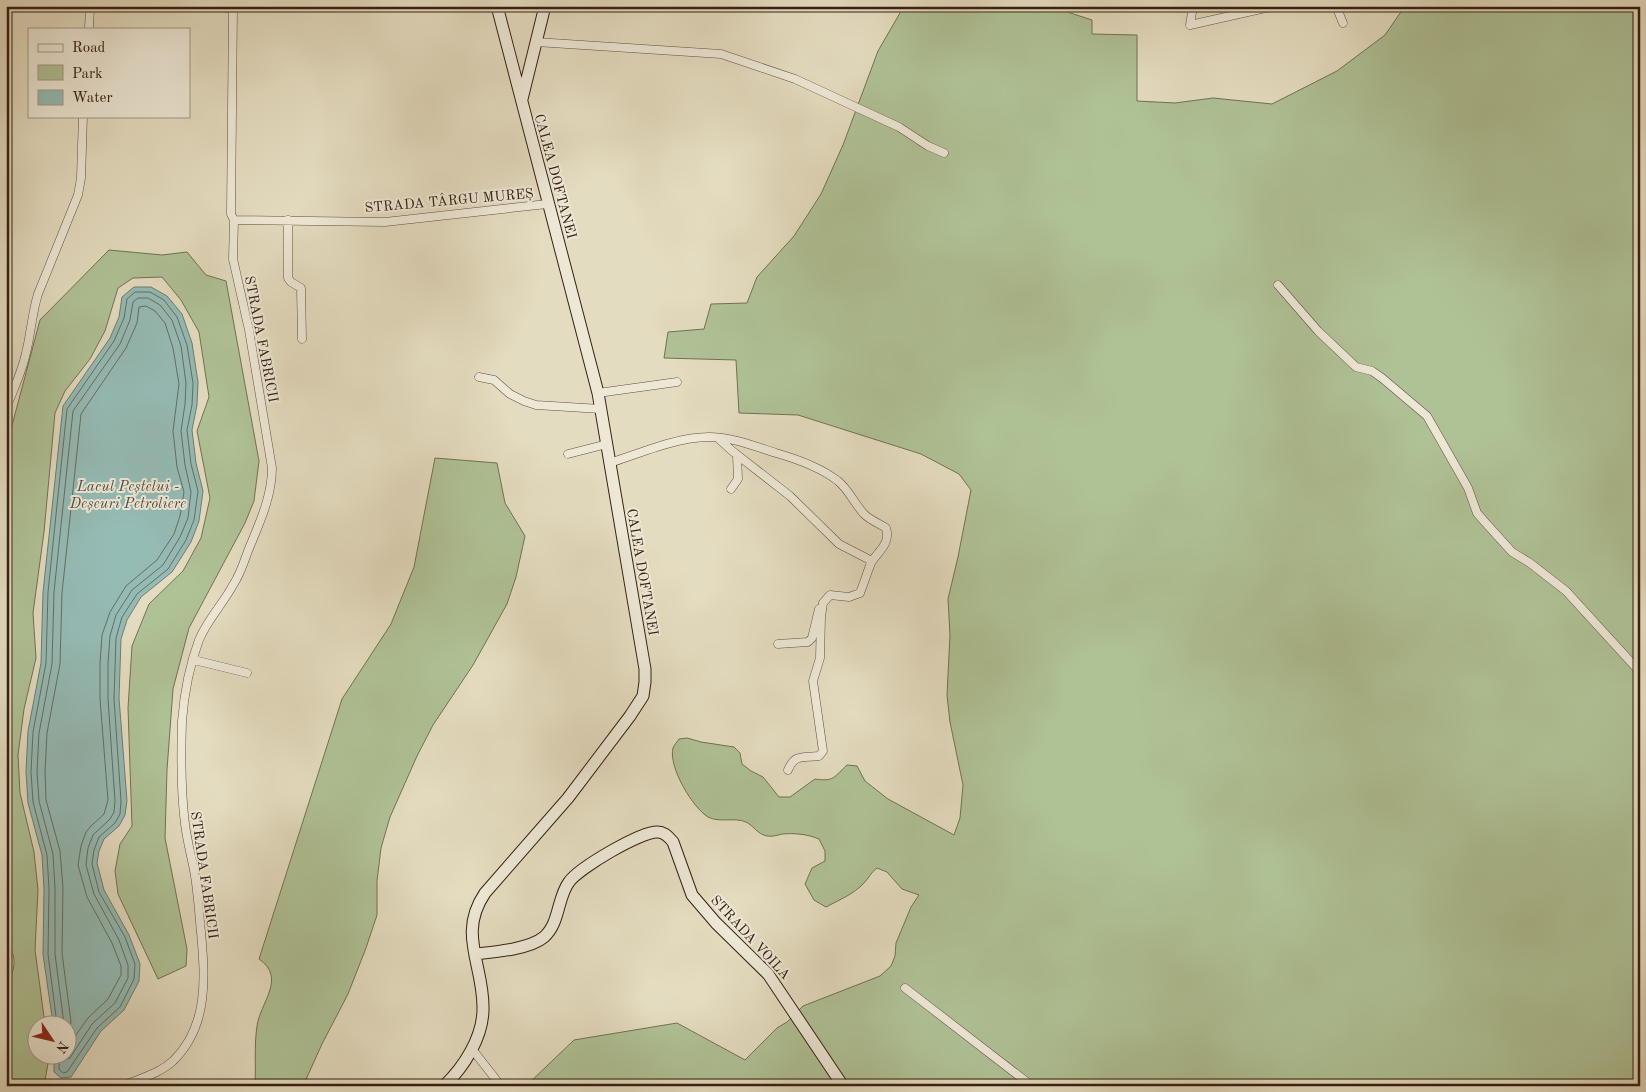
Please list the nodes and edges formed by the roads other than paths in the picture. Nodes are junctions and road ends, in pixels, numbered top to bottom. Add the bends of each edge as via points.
1 (90, 6) edge
2 (216, 6) edge
3 (497, 6) edge
4 (545, 6) edge
5 (1193, 6) edge
6 (1275, 6) edge
7 (1336, 6) edge
8 (233, 7) edge
9 (1343, 23) dead end
10 (89, 28) edge
11 (536, 42) junction
12 (521, 100) junction
13 (83, 118) edge
14 (944, 153) dead end
15 (548, 204) junction
16 (234, 220) junction
17 (288, 220) junction
18 (1278, 285) dead end
19 (302, 339) dead end
20 (479, 377) dead end
21 (677, 382) dead end
22 (598, 393) junction
23 (6, 409) edge
24 (601, 409) junction
25 (718, 438) junction
26 (607, 444) junction
27 (568, 454) dead end
28 (737, 455) junction
29 (610, 463) junction
30 (731, 489) dead end
31 (872, 561) junction
32 (824, 603) junction
33 (778, 644) dead end
34 (194, 660) junction
35 (247, 672) dead end
36 (1640, 672) edge
37 (788, 770) dead end
38 (475, 954) junction
39 (905, 988) dead end
40 (472, 1049) junction
41 (123, 1086) edge
42 (444, 1086) edge
43 (500, 1086) edge
44 (843, 1086) edge
45 (1032, 1086) edge

1 - 10 street
2 - 8 street
3 - 12 main road, CALEA DOFTANEI
4 - 11 main road
5 - 6 street via 1190,25
7 - 9 street
8 - 16 street, STRADA FABRICII via 231,214
11 - 12 main road
11 - 14 street via 721,54 795,78 899,127
12 - 15 main road, CALEA DOFTANEI
13 - 23 street via 78,196 38,294 26,354
15 - 17 street, STRADA TÂRGU MUREȘ via 385,222
15 - 22 main road, CALEA DOFTANEI
16 - 17 street, STRADA TÂRGU MUREȘ
16 - 34 street, STRADA FABRICII via 233,259 250,330 272,479 267,505 238,576 203,632
17 - 19 street via 288,278 301,288
18 - 36 street via 1318,331 1356,367 1382,378 1427,416 1468,488 1477,513 1512,552 1566,591
20 - 24 street via 494,380 510,394 536,405
21 - 22 street
22 - 24 main road, CALEA DOFTANEI
24 - 26 main road, CALEA DOFTANEI
25 - 28 street
25 - 29 street via 689,439
25 - 31 street via 802,461 839,482 864,514 886,528 886,542
26 - 27 street
26 - 29 main road, CALEA DOFTANEI
28 - 30 street via 738,479
28 - 31 street via 790,496 839,544
29 - 38 main road, CALEA DOFTANEI via 645,669 643,696 568,798 480,901 472,922
31 - 32 street via 860,593 848,597 830,595
32 - 33 street via 808,642
32 - 37 street via 820,658 813,681 823,751 819,756 798,758
34 - 35 street
34 - 41 street, STRADA FABRICII via 182,722 183,793 205,975 202,1003 191,1035 175,1060 164,1069
38 - 40 main road, CALEA DOFTANEI via 483,1009 480,1030
38 - 44 main road, STRADA VOILA via 539,941 551,928 565,888 575,875 626,843 659,832 673,842 699,904 768,974
39 - 45 street
40 - 42 main road, CALEA DOFTANEI
40 - 43 street

